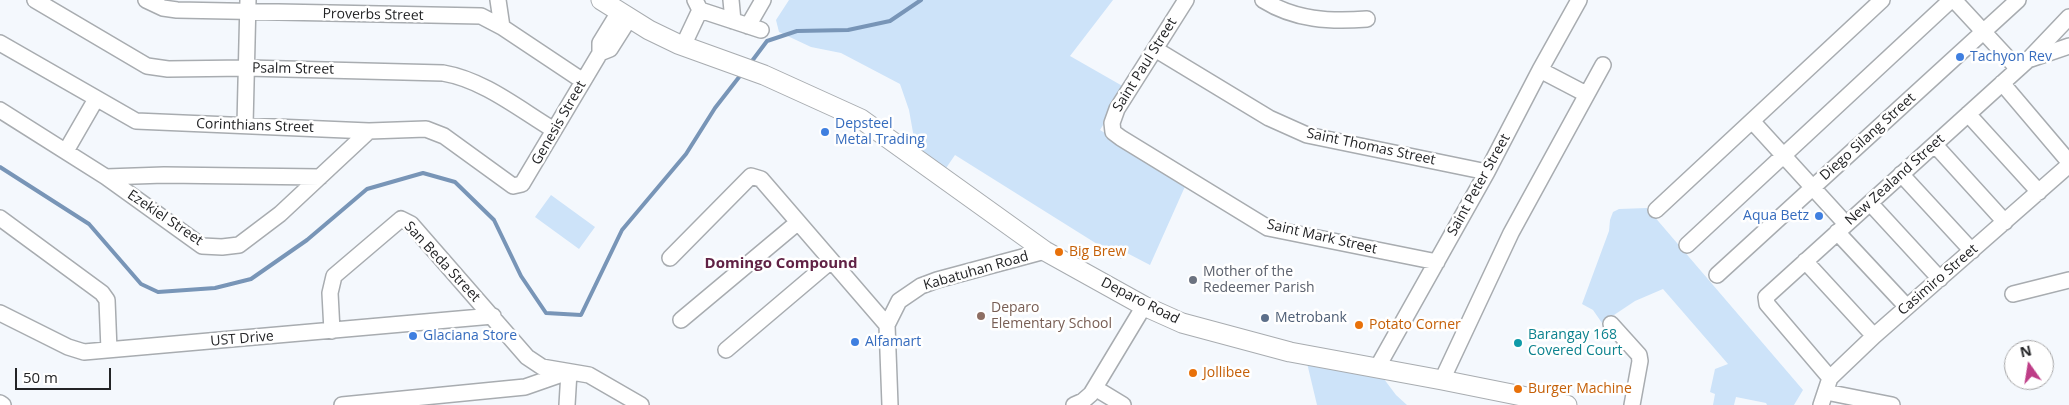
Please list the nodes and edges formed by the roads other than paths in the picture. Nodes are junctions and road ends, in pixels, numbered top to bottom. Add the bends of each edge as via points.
1 (35, 0) edge
2 (146, 0) edge
3 (498, 0) edge
4 (601, 0) edge
5 (731, 0) edge
6 (763, 0) edge
7 (1186, 0) edge
8 (1263, 0) edge
9 (1579, 0) edge
10 (1882, 0) edge
11 (1953, 0) edge
12 (2018, 0) edge
13 (698, 5) edge
14 (248, 6) edge
15 (624, 16) junction
16 (2069, 17) edge
17 (1368, 20) dead end
18 (747, 26) junction
19 (502, 27) junction
20 (1984, 32) junction
21 (0, 43) edge
22 (684, 46) junction
23 (2069, 46) edge
24 (1155, 49) junction
25 (2024, 64) junction
26 (1603, 65) dead end
27 (246, 68) junction
28 (1540, 70) junction
29 (583, 81) junction
30 (2002, 83) junction
31 (1586, 94) junction
32 (96, 99) junction
33 (0, 110) edge
34 (1968, 114) junction
35 (1752, 121) junction
36 (245, 125) junction
37 (554, 130) junction
38 (369, 131) junction
39 (1113, 132) joint
40 (1935, 144) junction
41 (66, 151) junction
42 (1783, 156) junction
43 (2069, 164) edge
44 (1487, 172) junction
45 (1901, 174) junction
46 (320, 176) junction
47 (106, 177) junction
48 (513, 186) joint
49 (1812, 188) junction
50 (2040, 192) junction
51 (1870, 203) junction
52 (1656, 210) dead end
53 (0, 218) edge
54 (2005, 222) junction
55 (797, 223) junction
56 (1841, 228) junction
57 (1687, 245) dead end
58 (1045, 251) junction
59 (1972, 251) junction
60 (670, 258) dead end
61 (832, 261) junction
62 (1805, 261) junction
63 (1437, 262) junction
64 (1717, 275) dead end
65 (1940, 279) junction
66 (2069, 280) edge
67 (2012, 294) dead end
68 (1144, 306) junction
69 (1907, 308) junction
70 (0, 313) edge
71 (493, 316) junction
72 (681, 320) dead end
73 (1611, 324) dead end
74 (887, 325) junction
75 (332, 331) junction
76 (1874, 336) junction
77 (109, 350) junction
78 (726, 350) dead end
79 (1377, 368) junction
80 (569, 372) junction
81 (1442, 380) junction
82 (1095, 388) junction
83 (1826, 392) edge
84 (342, 405) edge
85 (567, 405) edge
86 (640, 405) edge
87 (890, 405) edge
88 (1076, 405) edge
89 (1123, 405) edge
90 (1567, 405) edge
91 (1632, 405) edge
92 (1892, 405) edge

1 - 27 street, Psalm Street via 148,66 168,69
2 - 14 street, Proverbs Street via 177,10
3 - 19 street
4 - 15 main road, Deparo Road
5 - 18 street
6 - 18 street
7 - 24 street, Saint Paul Street
8 - 17 street via 1306,18
9 - 28 street, Saint Peter Street
10 - 35 street
11 - 20 street
11 - 42 street
12 - 20 street, Diego Silang Street
13 - 18 street
13 - 22 street
14 - 19 street, Proverbs Street via 481,16
14 - 27 street
15 - 22 main road, Deparo Road
15 - 29 street, Genesis Street via 610,50 600,53
16 - 25 street, New Zealand Street
19 - 29 street, Proverbs Street
20 - 25 street
20 - 49 street, Diego Silang Street
21 - 32 street, Corinthians Street
22 - 58 main road, Deparo Road via 764,75 861,119
23 - 25 street
24 - 39 street, Saint Paul Street via 1113,116
24 - 44 street, Saint Thomas Street via 1270,118 1307,135
25 - 30 street, New Zealand Street
26 - 31 street
27 - 36 street
27 - 37 street, Psalm Street via 461,76
28 - 31 street
28 - 44 street, Saint Peter Street
29 - 37 street, Genesis Street
30 - 34 street, New Zealand Street
30 - 43 street
31 - 81 street via 1511,233
32 - 36 street, Corinthians Street via 136,122
32 - 41 street
33 - 41 street, Ezekiel Street
34 - 40 street, New Zealand Street
34 - 50 street
35 - 42 street
35 - 52 street
36 - 38 street, Corinthians Street
37 - 48 street, Genesis Street via 522,184
38 - 46 street, Ezekiel Street
38 - 48 street, Corinthians Street via 426,129 444,136
39 - 63 street, Saint Mark Street via 1268,228
40 - 45 street, New Zealand Street
40 - 54 street
41 - 47 street, Ezekiel Street
42 - 49 street
42 - 57 street
43 - 50 street, Casimiro Street
44 - 63 street, Saint Peter Street
45 - 51 street, New Zealand Street
45 - 59 street
46 - 47 street
46 - 47 street, Ezekiel Street via 280,214 239,244 222,248 202,246
49 - 56 street
49 - 64 street, Diego Silang Street
50 - 54 street, Casimiro Street
51 - 56 street, New Zealand Street
51 - 65 street
53 - 77 street via 102,293 107,300
54 - 59 street, Casimiro Street
55 - 60 street via 761,180 751,176
55 - 61 street
55 - 72 street
56 - 62 street, New Zealand Street
56 - 69 street
58 - 68 main road, Deparo Road
58 - 74 street, Kabatuhan Road via 921,286 899,300
59 - 65 street, Casimiro Street
61 - 74 street
61 - 78 street
62 - 76 street
62 - 83 street, New Zealand Street via 1766,297 1767,304
63 - 79 street, Saint Peter Street
65 - 69 street, Casimiro Street
66 - 67 street
68 - 79 main road, Deparo Road via 1216,334
68 - 82 street
69 - 76 street, Casimiro Street
70 - 77 street, UST Drive via 68,347 84,352
71 - 75 street, UST Drive
71 - 75 street, San Beda Street via 410,224 401,219 334,276 330,293
71 - 80 street, San Beda Street via 536,364
73 - 91 street via 1639,355
74 - 87 street, Kabatuhan Road
75 - 77 street, UST Drive
76 - 83 street, Casimiro Street
79 - 81 main road, Deparo Road
80 - 84 street via 525,387
80 - 85 street
80 - 86 street via 589,376
81 - 90 main road, Deparo Road
82 - 88 street via 1088,398
82 - 89 street
83 - 92 street

